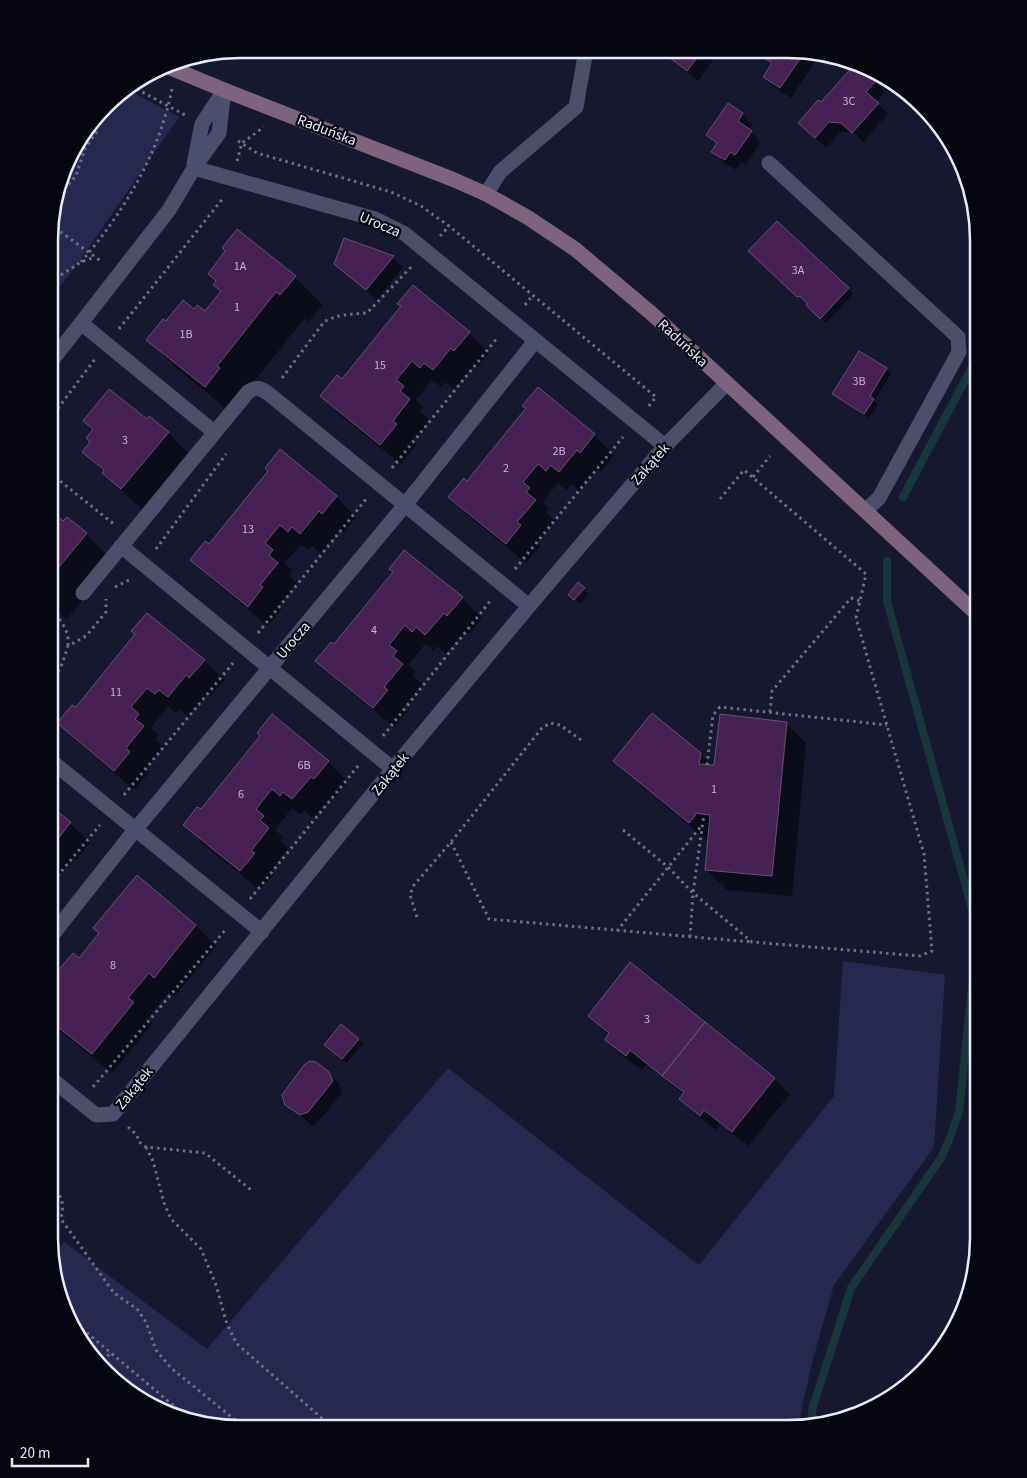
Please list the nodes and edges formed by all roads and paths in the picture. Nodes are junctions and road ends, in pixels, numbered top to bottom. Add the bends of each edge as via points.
1 (585, 58) edge
2 (174, 69) edge
3 (173, 83) dead end
4 (224, 90) junction
5 (276, 110) junction
6 (97, 127) edge
7 (769, 163) dead end
8 (194, 168) junction
9 (233, 179) junction
10 (65, 187) edge
11 (486, 194) junction
12 (449, 226) dead end
13 (58, 230) edge
14 (426, 251) junction
15 (89, 252) junction
16 (96, 257) junction
17 (82, 262) junction
18 (119, 275) junction
19 (58, 277) edge
20 (533, 295) dead end
21 (512, 321) junction
22 (81, 323) junction
23 (535, 341) junction
24 (107, 344) junction
25 (58, 353) edge
26 (727, 383) junction
27 (270, 394) junction
28 (58, 408) edge
29 (214, 432) junction
30 (665, 446) junction
31 (230, 449) dead end
32 (770, 456) dead end
33 (753, 478) junction
34 (58, 479) edge
35 (379, 483) junction
36 (720, 500) dead end
37 (405, 505) junction
38 (866, 510) junction
39 (125, 541) junction
40 (145, 565) junction
41 (113, 588) dead end
42 (83, 593) dead end
43 (106, 594) dead end
44 (860, 601) junction
45 (528, 606) junction
46 (970, 608) edge
47 (58, 618) edge
48 (68, 646) junction
49 (246, 647) junction
50 (271, 667) junction
51 (58, 671) edge
52 (770, 712) junction
53 (887, 725) junction
54 (581, 740) dead end
55 (707, 765) dead end
56 (58, 767) edge
57 (394, 769) junction
58 (111, 811) junction
59 (704, 814) dead end
60 (702, 825) junction
61 (135, 830) junction
62 (623, 830) dead end
63 (451, 842) junction
64 (668, 867) junction
65 (58, 875) edge
66 (693, 892) junction
67 (417, 917) dead end
68 (58, 928) edge
69 (617, 931) junction
70 (262, 932) junction
71 (690, 938) junction
72 (752, 942) junction
73 (58, 1084) edge
74 (113, 1114) junction
75 (146, 1147) junction
76 (250, 1190) dead end
77 (58, 1193) edge
78 (83, 1329) edge
79 (111, 1352) junction
80 (104, 1360) edge
81 (179, 1410) edge
82 (236, 1420) edge
83 (323, 1420) edge

1 - 11 street via 576,107 500,172
2 - 4 street, Raduńska
3 - 15 path via 145,169
4 - 5 street, Raduńska
4 - 8 street via 220,133
5 - 9 path via 270,124 242,142
5 - 11 street, Raduńska
6 - 10 path via 85,148 76,176
7 - 38 street via 958,337 959,352 879,498
8 - 9 street, Urocza
8 - 18 street via 169,210
9 - 14 street, Urocza via 375,219 405,234
9 - 24 path via 229,191
11 - 26 street, Raduńska via 527,216 575,249
12 - 14 path
13 - 15 path
14 - 21 street, Urocza
14 - 27 path via 367,313 324,322
15 - 16 path
15 - 17 path
16 - 17 path
16 - 18 path
17 - 19 path
18 - 22 street
20 - 21 path
21 - 23 street, Urocza
21 - 35 path
22 - 24 street
22 - 25 street
23 - 30 street, Urocza
23 - 37 street, Urocza
24 - 28 path
24 - 29 street
26 - 30 street, Zakątek
26 - 38 street, Raduńska
27 - 29 street via 261,388 248,392
27 - 35 street
29 - 39 street
30 - 45 street, Zakątek
31 - 40 path
32 - 33 path
33 - 36 path via 744,470
33 - 44 path via 866,574
34 - 39 path
35 - 37 street
35 - 49 path
37 - 45 street
37 - 50 street, Urocza
38 - 46 street, Raduńska
39 - 40 street
39 - 42 street
40 - 41 path via 130,580
40 - 49 street
43 - 48 path via 106,612 86,636
44 - 52 path via 851,598 772,691
44 - 53 path via 856,618
45 - 57 street, Zakątek
47 - 48 path via 66,631
48 - 51 path
49 - 50 street
49 - 58 path
50 - 57 street
50 - 61 street, Urocza
52 - 53 path
52 - 55 path via 720,707 713,715
53 - 72 path via 924,854 932,951 920,956
54 - 63 path via 560,725 550,723 542,728
56 - 58 street
57 - 70 street, Zakątek
58 - 61 street
58 - 65 path
59 - 60 path
60 - 64 path
60 - 66 path
61 - 68 street, Urocza
61 - 70 street
62 - 64 path
63 - 67 path via 411,891
63 - 69 path via 489,920
64 - 66 path
64 - 69 path
66 - 71 path
66 - 72 path
69 - 71 path
70 - 74 street, Zakątek
71 - 72 path
73 - 74 street, Zakątek via 96,1116
74 - 75 path
75 - 76 path via 205,1153
75 - 83 path via 171,1219 200,1249 236,1343
77 - 82 path via 64,1205 61,1219 114,1293 136,1309 146,1322 156,1350 171,1368
78 - 79 path
79 - 80 path
79 - 81 path

